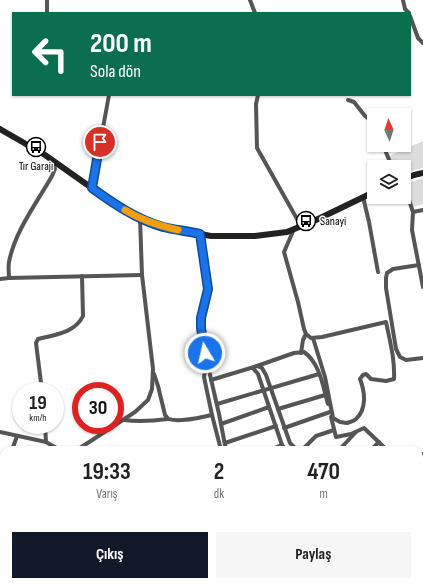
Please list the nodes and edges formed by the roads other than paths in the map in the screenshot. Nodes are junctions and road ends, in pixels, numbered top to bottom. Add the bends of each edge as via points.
1 (47, 0) edge
2 (250, 0) edge
3 (403, 0) edge
4 (46, 12) edge
5 (255, 12) edge
6 (407, 12) edge
7 (411, 19) edge
8 (423, 43) edge
9 (108, 96) edge
10 (258, 96) edge
11 (348, 100) dead end
12 (367, 118) edge
13 (0, 129) edge
14 (53, 161) junction
15 (423, 173) edge
16 (411, 176) edge
17 (92, 188) junction
18 (367, 195) edge
19 (363, 197) junction
20 (410, 204) edge
21 (423, 210) edge
22 (413, 212) junction
23 (140, 218) junction
24 (301, 226) junction
25 (294, 229) junction
26 (200, 234) junction
27 (419, 265) junction
28 (378, 272) dead end
29 (142, 275) junction
30 (82, 276) junction
31 (9, 278) junction
32 (0, 279) edge
33 (423, 287) edge
34 (306, 334) junction
35 (314, 338) junction
36 (301, 353) junction
37 (423, 358) edge
38 (208, 365) junction
39 (255, 367) junction
40 (153, 369) junction
41 (319, 374) junction
42 (211, 380) junction
43 (41, 382) edge
44 (271, 388) junction
45 (264, 390) junction
46 (325, 395) junction
47 (217, 404) junction
48 (269, 407) junction
49 (278, 409) junction
50 (330, 412) junction
51 (212, 415) junction
52 (168, 419) junction
53 (124, 420) joint
54 (221, 424) junction
55 (276, 426) junction
56 (284, 428) junction
57 (334, 430) junction
58 (358, 431) junction
59 (0, 432) edge
60 (46, 434) edge
61 (102, 434) edge
62 (17, 436) junction
63 (46, 442) junction
64 (379, 442) junction
65 (225, 443) junction
66 (282, 445) edge
67 (13, 446) edge
68 (53, 446) edge
69 (83, 446) edge
70 (220, 446) edge
71 (225, 446) edge
72 (293, 446) edge
73 (306, 446) edge
74 (343, 446) edge
75 (375, 446) edge
76 (383, 446) edge

1 - 4 street
2 - 5 street
3 - 6 street
7 - 8 street via 418,38
9 - 17 street
10 - 24 street via 257,148
11 - 12 street via 354,102
13 - 14 main road
14 - 17 main road
14 - 31 street via 55,169 52,176 15,240 8,264
15 - 16 main road
17 - 23 main road
18 - 19 main road
19 - 24 main road
19 - 28 street
20 - 22 street
21 - 22 street
22 - 27 street via 412,230
23 - 26 main road via 163,227
23 - 29 street
24 - 25 main road
25 - 26 main road via 254,236
25 - 34 street via 284,252
26 - 38 street via 208,289 201,328
27 - 33 street
27 - 37 street via 393,269 387,273 386,288 396,349 400,358
29 - 30 street
29 - 40 street
30 - 31 street
30 - 43 street via 83,316 80,321 70,330 38,339 36,343
31 - 32 street
34 - 35 street
34 - 36 street
35 - 35 street via 386,322 394,379 386,381 363,375 360,379 364,401 356,419 347,423 333,418
36 - 39 street via 294,353
36 - 41 street via 309,356
38 - 42 street
38 - 51 street via 204,377
39 - 42 street
39 - 44 street via 262,368
39 - 45 street
40 - 52 street
40 - 53 street via 152,389 148,400
41 - 44 street
41 - 46 street
42 - 47 street
44 - 45 street
44 - 49 street
45 - 47 street
45 - 48 street
46 - 49 street
46 - 50 street
47 - 54 street
48 - 54 street
48 - 55 street
49 - 56 street
50 - 56 street
50 - 57 street
51 - 52 street via 185,420
51 - 70 street
52 - 53 street via 135,422
54 - 65 street
55 - 65 street
55 - 66 street
56 - 72 street
57 - 58 street via 336,437
57 - 73 street via 316,436
58 - 64 street via 364,428
58 - 74 street
59 - 62 street
60 - 63 street
61 - 69 street
62 - 63 street
62 - 67 street
63 - 68 street
64 - 75 street
64 - 76 street
65 - 71 street

